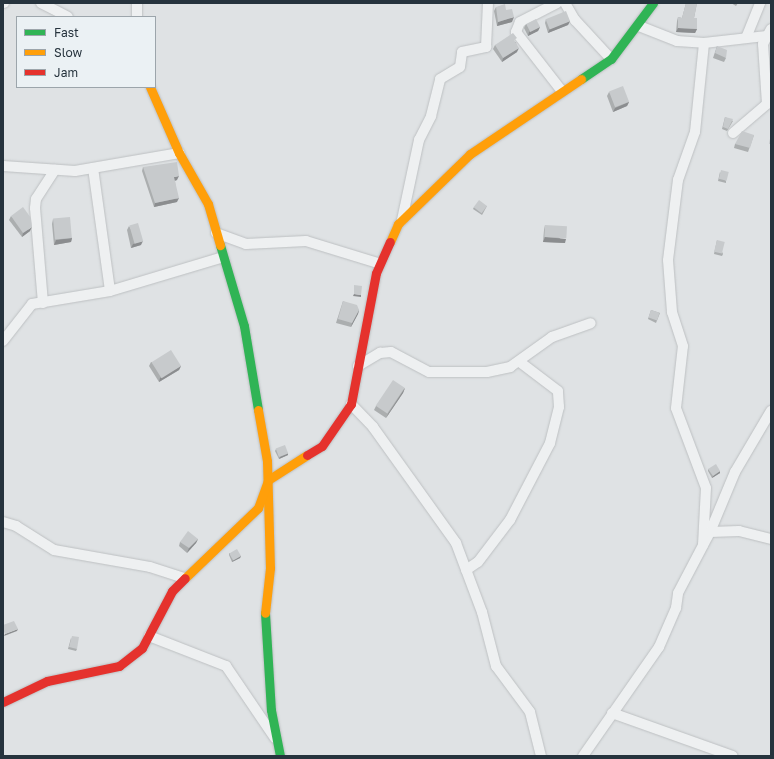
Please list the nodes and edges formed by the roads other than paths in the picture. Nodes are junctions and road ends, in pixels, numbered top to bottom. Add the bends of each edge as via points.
1 (137, 3) edge
2 (488, 3) edge
3 (557, 3) edge
4 (565, 3) edge
5 (653, 3) edge
6 (760, 3) edge
7 (47, 4) edge
8 (66, 16) edge
9 (137, 16) edge
10 (639, 26) junction
11 (768, 33) edge
12 (746, 38) junction
13 (704, 43) junction
14 (611, 59) junction
15 (150, 88) edge
16 (561, 90) junction
17 (733, 133) dead end
18 (178, 153) junction
19 (3, 166) edge
20 (94, 168) junction
21 (55, 170) junction
22 (402, 220) junction
23 (216, 233) junction
24 (223, 257) junction
25 (378, 263) junction
26 (110, 291) junction
27 (43, 303) junction
28 (591, 323) dead end
29 (3, 341) edge
30 (520, 362) junction
31 (358, 366) junction
32 (351, 404) junction
33 (771, 411) edge
34 (268, 480) junction
35 (3, 522) edge
36 (710, 532) junction
37 (771, 539) edge
38 (703, 545) junction
39 (466, 570) junction
40 (183, 578) junction
41 (149, 636) junction
42 (3, 702) edge
43 (612, 713) junction
44 (276, 739) junction
45 (280, 756) edge
46 (541, 756) edge
47 (583, 756) edge
48 (733, 756) edge

1 - 9 street
2 - 22 street via 486,47 462,52 460,67 440,79 430,116 418,140
3 - 16 street via 520,22 516,32
4 - 14 street via 575,20
5 - 10 street
6 - 12 street
7 - 8 street
10 - 13 street via 677,41
10 - 14 street
11 - 12 street
11 - 17 street via 767,104
12 - 13 street
13 - 38 street via 695,132 678,180 668,260 672,312 683,346 676,408 706,488
14 - 16 street
15 - 18 street
16 - 22 street via 470,154
18 - 20 street
18 - 23 street via 208,204
19 - 21 street
20 - 21 street
20 - 26 street
21 - 27 street via 36,199 35,208
22 - 25 street
23 - 24 street
23 - 25 street via 246,244 306,241
24 - 26 street
24 - 34 street via 244,326 264,431
25 - 31 street
26 - 27 street
27 - 29 street via 32,304 22,312
28 - 30 street via 552,337
30 - 31 street via 487,372 429,372 391,352 380,353
30 - 39 street via 558,391 552,436 510,520 478,562
31 - 32 street
32 - 34 street via 322,446
32 - 39 street via 373,427 425,498 456,543
33 - 36 street via 735,472
34 - 40 street via 258,508
34 - 44 street via 270,568 264,616
35 - 40 street via 16,526 54,550 150,567
36 - 37 street via 739,531
36 - 38 street
38 - 43 street via 678,593 665,636
39 - 46 street via 496,666 530,712
40 - 41 street via 172,591
41 - 42 street via 134,656 119,666 47,681
41 - 44 street via 226,666
43 - 47 street
43 - 48 street
44 - 45 street

